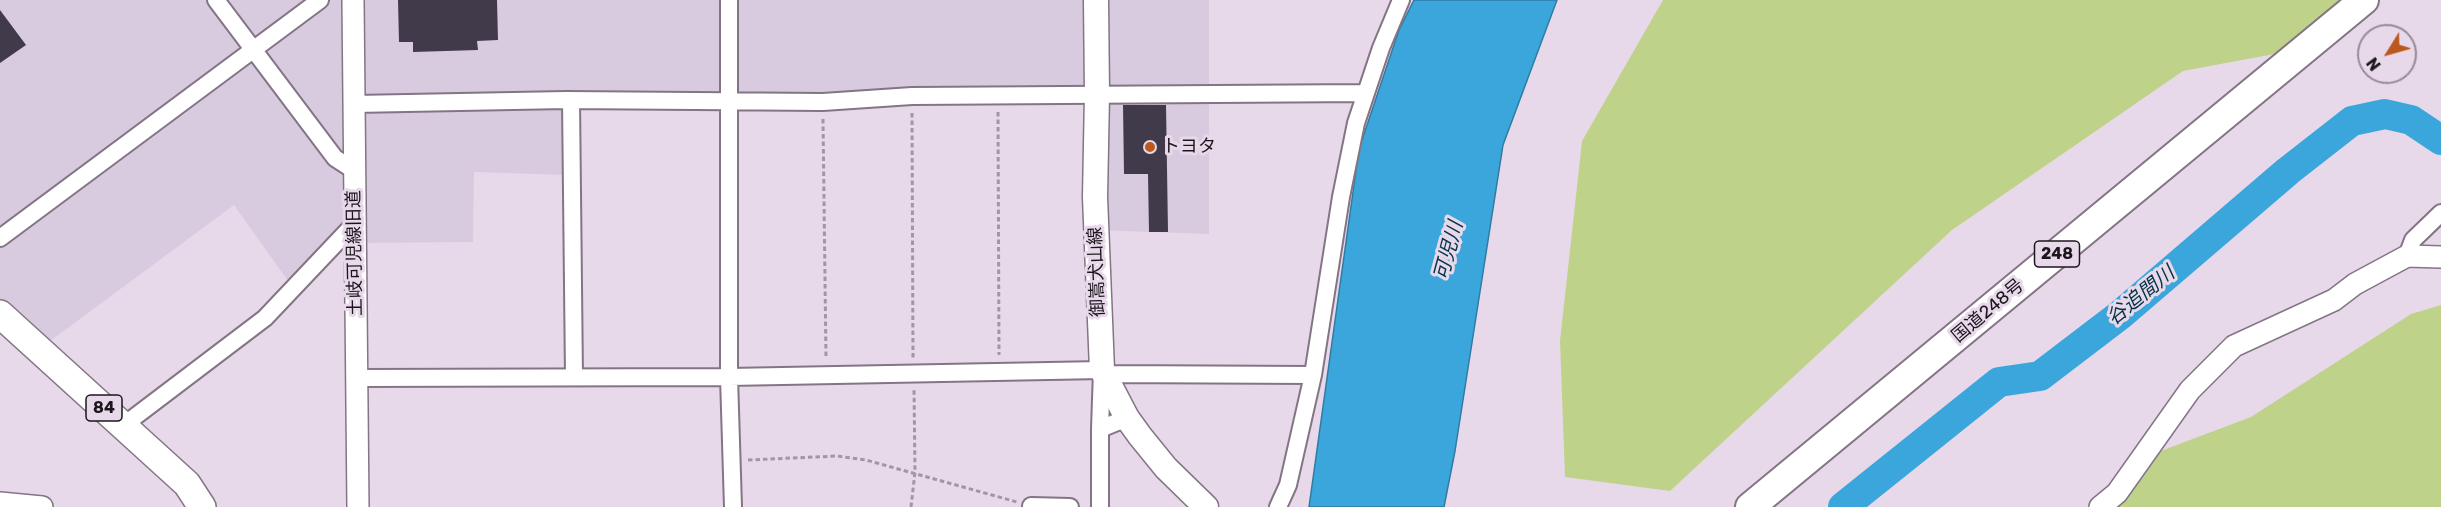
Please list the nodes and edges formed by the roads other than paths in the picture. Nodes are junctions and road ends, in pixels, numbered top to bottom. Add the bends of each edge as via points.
1 (216, 0) edge
2 (320, 0) edge
3 (353, 0) edge
4 (729, 0) edge
5 (1096, 0) edge
6 (1401, 0) edge
7 (2364, 0) edge
8 (254, 49) junction
9 (1366, 93) junction
10 (1097, 94) junction
11 (571, 100) junction
12 (730, 101) junction
13 (354, 104) junction
14 (355, 171) junction
15 (2441, 213) edge
16 (355, 223) junction
17 (0, 238) edge
18 (2407, 256) junction
19 (2441, 257) edge
20 (0, 314) edge
21 (1103, 372) junction
22 (1313, 375) junction
23 (574, 377) junction
24 (729, 377) junction
25 (357, 378) junction
26 (1127, 418) junction
27 (124, 425) junction
28 (1100, 429) junction
29 (0, 503) edge
30 (1031, 506) edge
31 (1202, 506) edge
32 (42, 507) edge
33 (202, 507) edge
34 (358, 507) edge
35 (733, 507) edge
36 (1070, 507) edge
37 (1100, 507) edge
38 (1278, 507) edge
39 (1750, 507) edge
40 (2100, 507) edge

1 - 8 street
2 - 8 street
3 - 13 street, 土岐可児線旧道
4 - 12 street
5 - 10 main road, 御嵩犬山線
6 - 9 street
7 - 39 highway, 国道248号 / 248
8 - 14 street via 335,158
8 - 17 street
9 - 10 street
9 - 22 street via 1341,197
10 - 12 street
10 - 21 main road, 御嵩犬山線 via 1095,196
11 - 12 street
11 - 13 street
11 - 23 street
12 - 24 street
13 - 14 street, 土岐可児線旧道
14 - 16 street, 土岐可児線旧道
15 - 18 street via 2413,240
16 - 25 street, 土岐可児線旧道
16 - 27 street via 265,318
18 - 19 street
18 - 40 street via 2334,300 2234,346 2190,390 2117,493
20 - 27 main road, 84
21 - 22 street
21 - 24 street
21 - 26 main road, 御嵩犬山線
21 - 28 street
22 - 38 street via 1288,485
23 - 24 street
23 - 25 street
24 - 35 street
25 - 34 street, 土岐可児線旧道
26 - 28 street
26 - 31 main road, 御嵩犬山線
27 - 33 main road, 84 via 187,484
28 - 37 street
29 - 32 street
30 - 36 street

